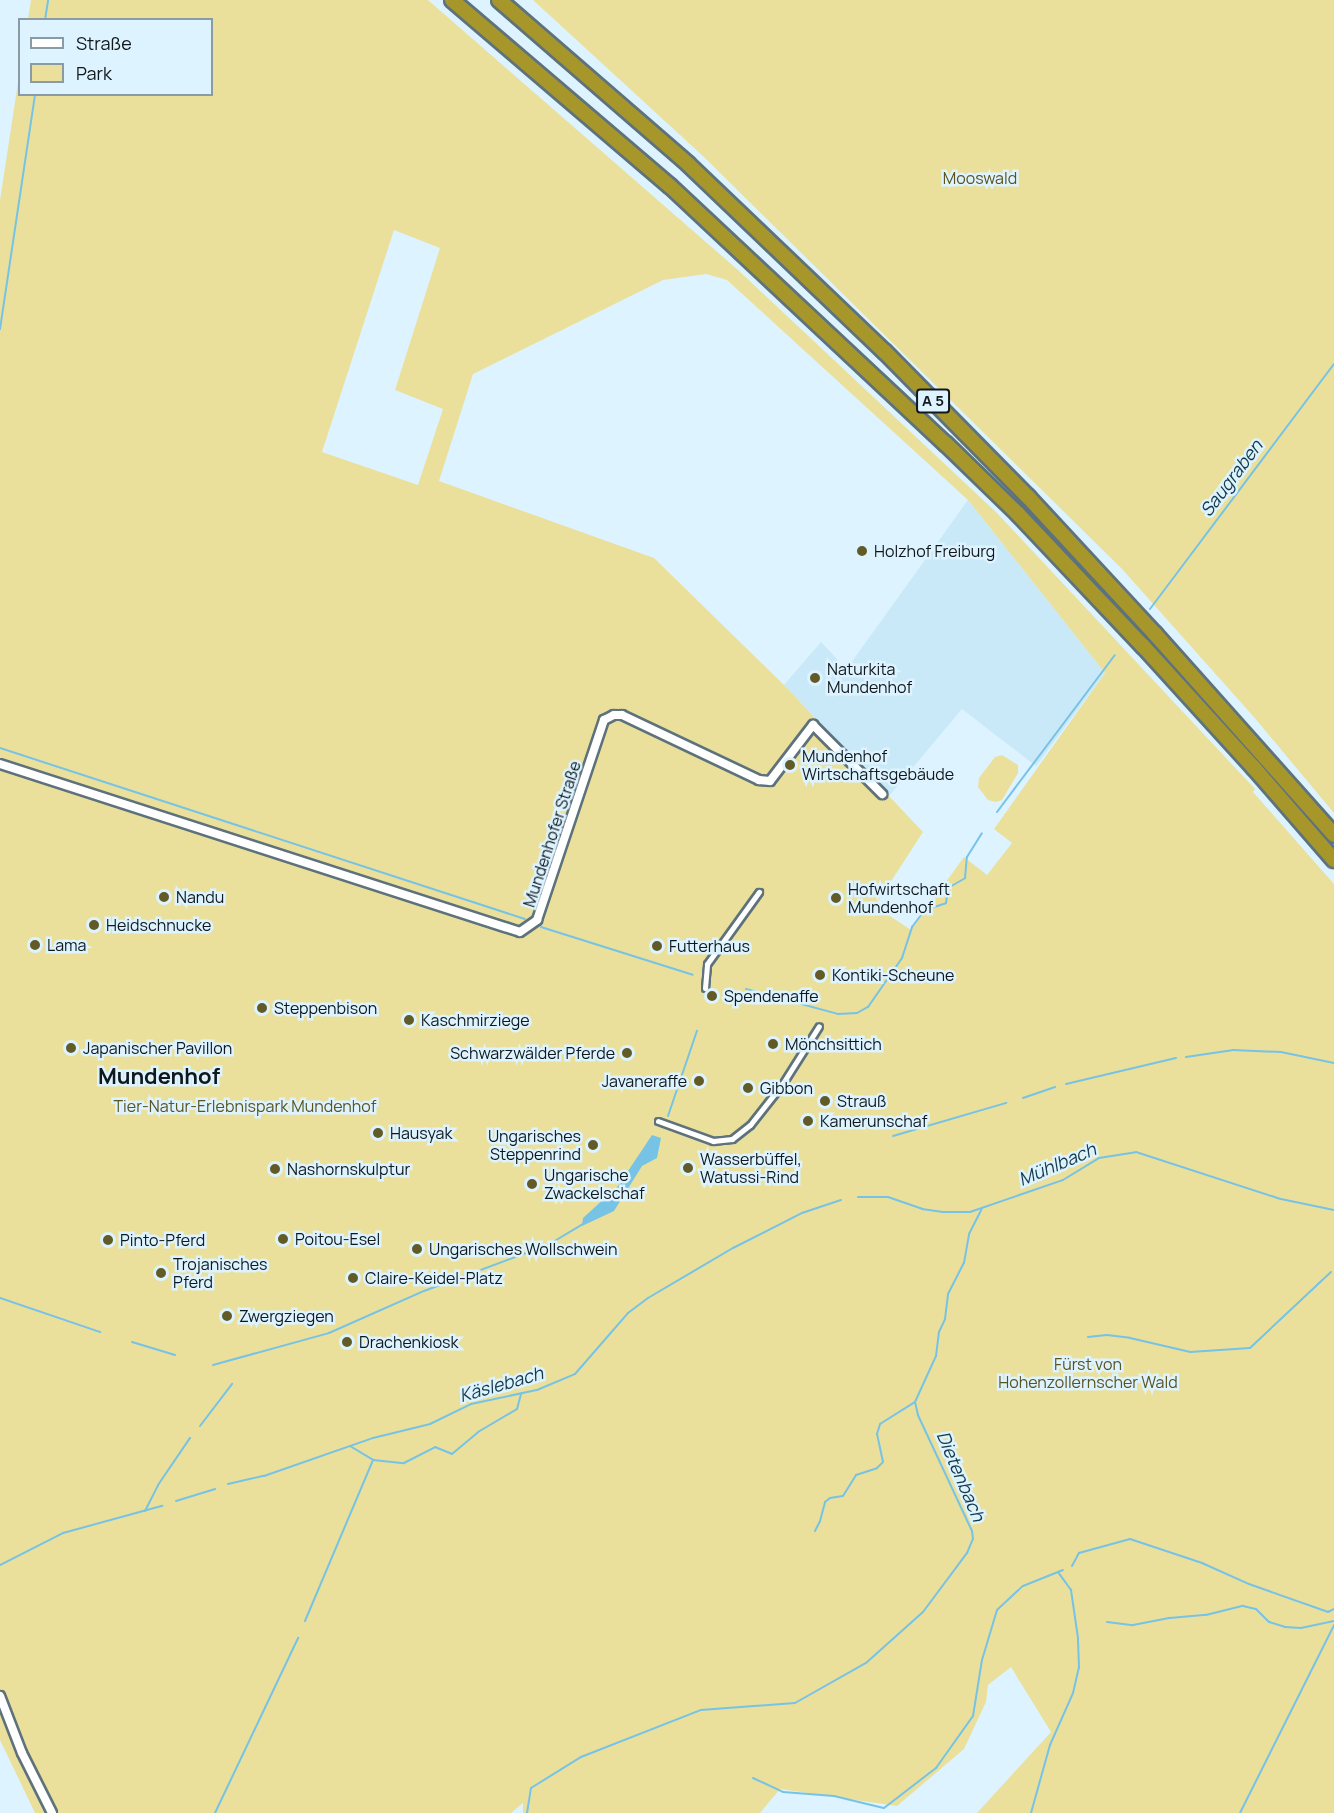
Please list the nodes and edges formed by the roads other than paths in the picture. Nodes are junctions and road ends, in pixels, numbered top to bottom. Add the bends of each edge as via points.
1 (452, 0) edge
2 (499, 0) edge
3 (0, 764) edge
4 (882, 794) dead end
5 (1334, 835) edge
6 (1334, 860) edge
7 (759, 892) dead end
8 (705, 987) dead end
9 (819, 1026) dead end
10 (658, 1121) dead end
11 (0, 1696) edge
12 (52, 1813) edge

1 - 6 highway, A 5 via 670,186 1018,514 1143,646
2 - 5 highway, A 5 via 688,164 893,361 1155,633
3 - 4 street, Mundenhofer Straße via 520,932 537,920 608,717 621,715 759,780 770,781 813,725
7 - 8 street via 707,964
9 - 10 street via 783,1083 750,1125 732,1139 713,1141
11 - 12 street via 22,1754

